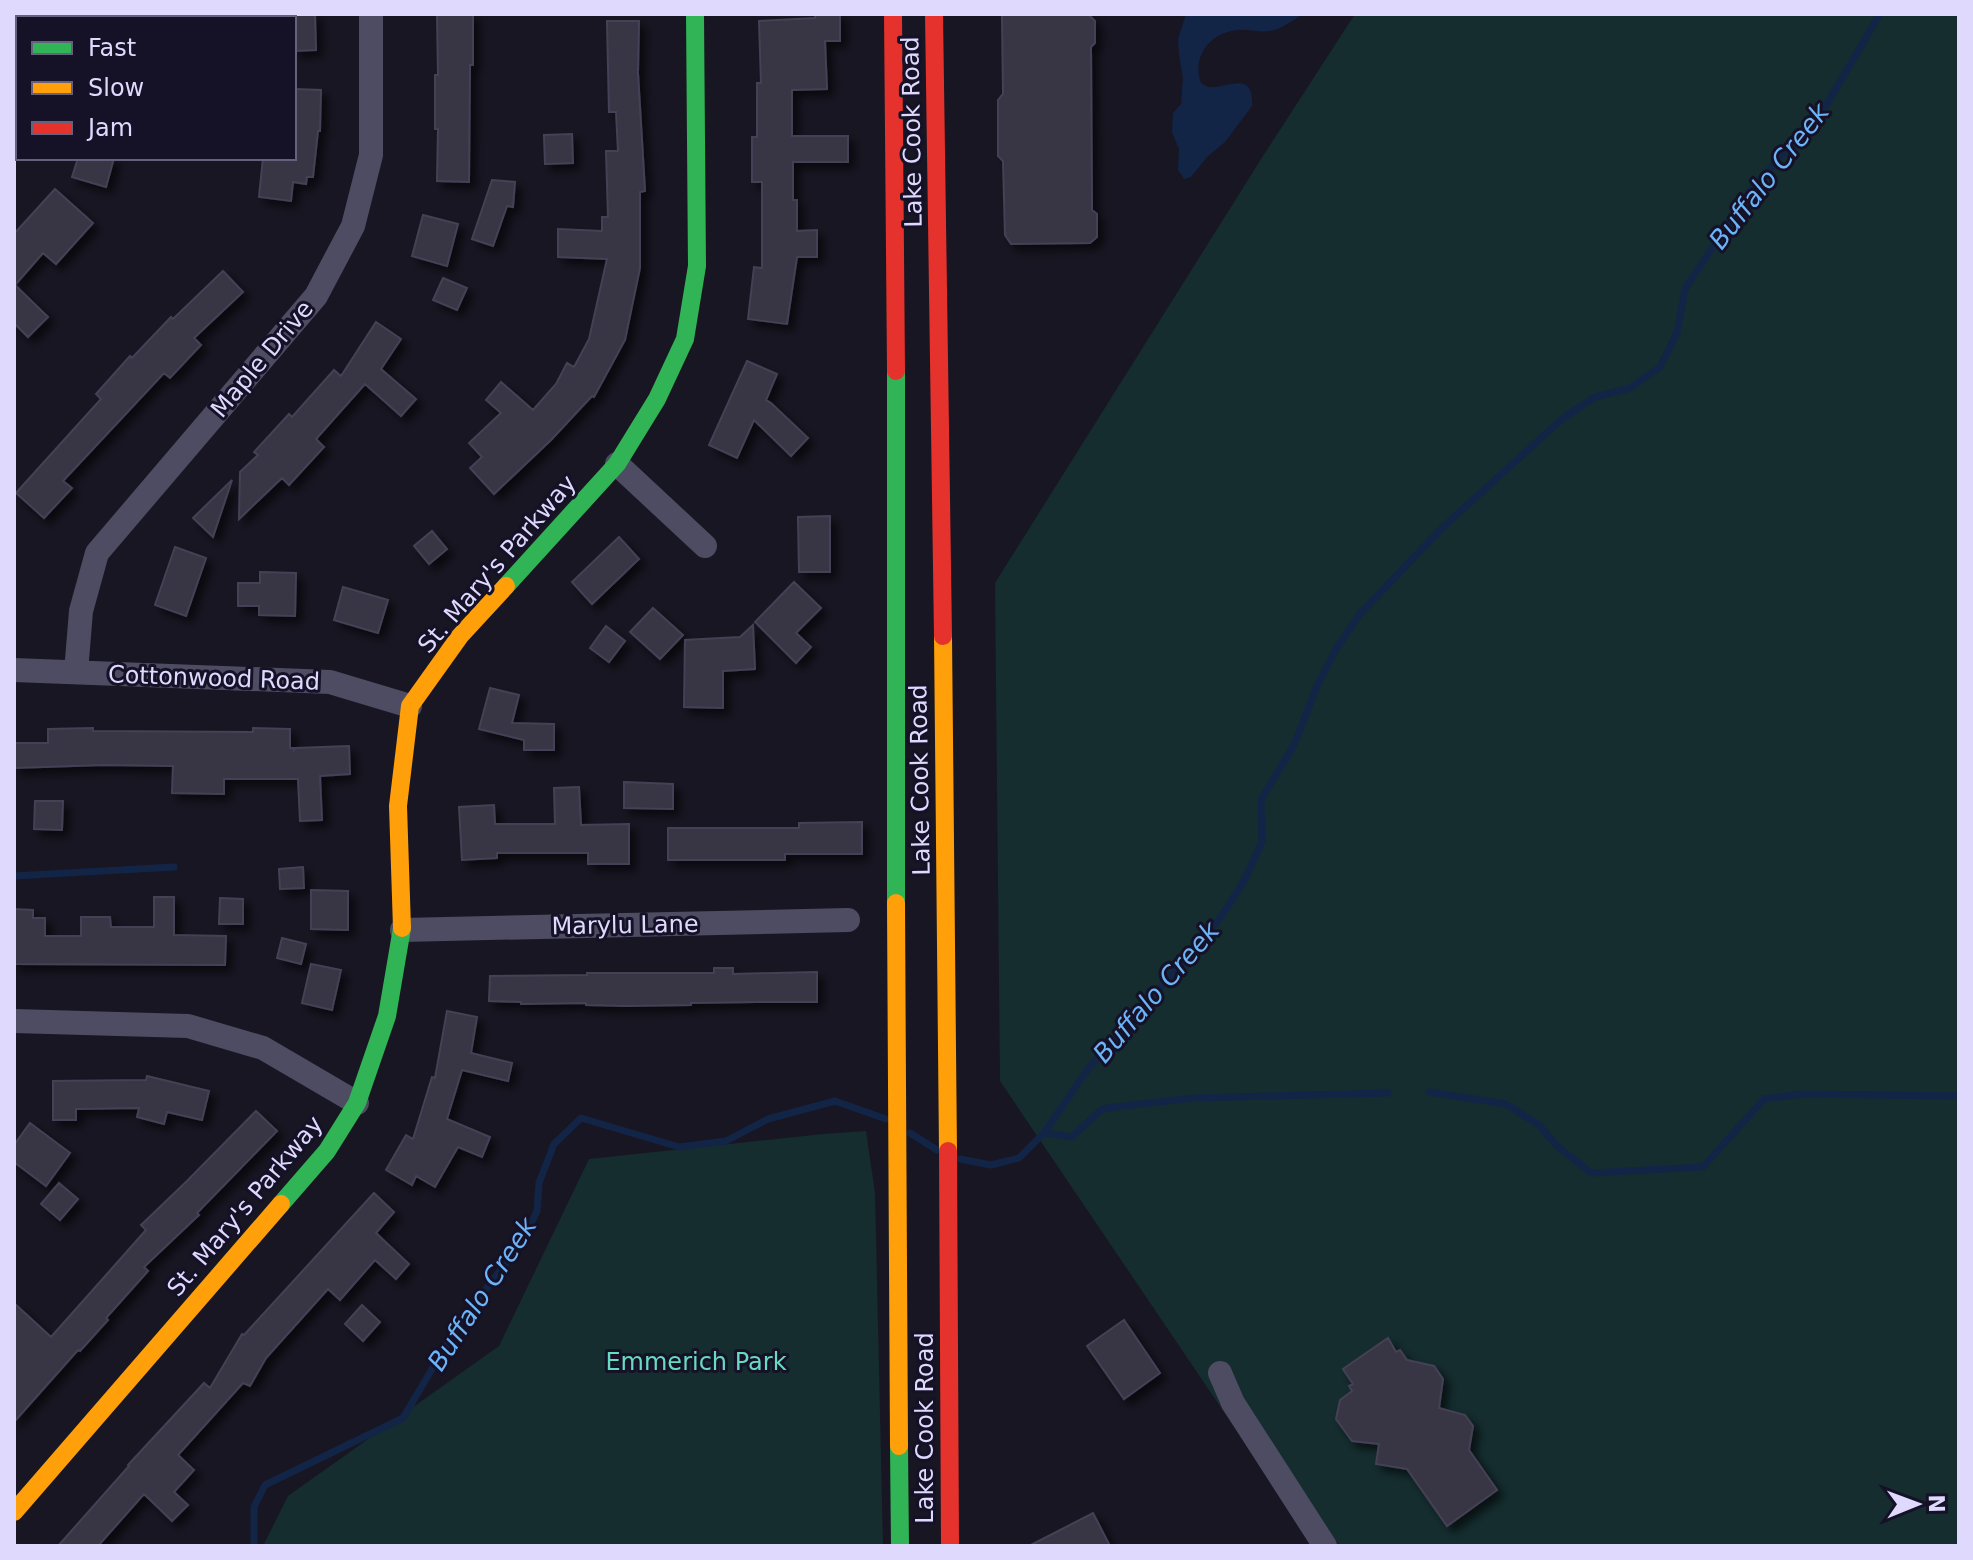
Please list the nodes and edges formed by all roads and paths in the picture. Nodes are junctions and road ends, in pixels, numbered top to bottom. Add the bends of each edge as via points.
1 (371, 14) edge
2 (695, 14) edge
3 (893, 14) edge
4 (934, 14) edge
5 (617, 464) junction
6 (705, 546) dead end
7 (14, 670) edge
8 (76, 672) junction
9 (410, 706) junction
10 (848, 920) dead end
11 (402, 930) junction
12 (14, 1021) edge
13 (357, 1103) junction
14 (1220, 1373) dead end
15 (14, 1512) edge
16 (900, 1546) edge
17 (950, 1546) edge
18 (1325, 1546) edge

1 - 8 street, Maple Drive via 371,155 353,226 316,296 97,553 81,611
2 - 5 main road, St. Mary's Parkway via 697,266 685,339 657,399
3 - 16 main road, Lake Cook Road
4 - 17 main road, Lake Cook Road
5 - 6 street
5 - 9 main road, St. Mary's Parkway via 460,636
7 - 8 street, Cottonwood Road
8 - 9 street, Cottonwood Road via 330,682
9 - 11 main road, St. Mary's Parkway via 398,806
10 - 11 street, Marylu Lane
11 - 13 main road, St. Mary's Parkway via 387,1016
12 - 13 street via 188,1026 263,1048
13 - 15 main road, St. Mary's Parkway via 327,1151
14 - 18 street via 1233,1403

